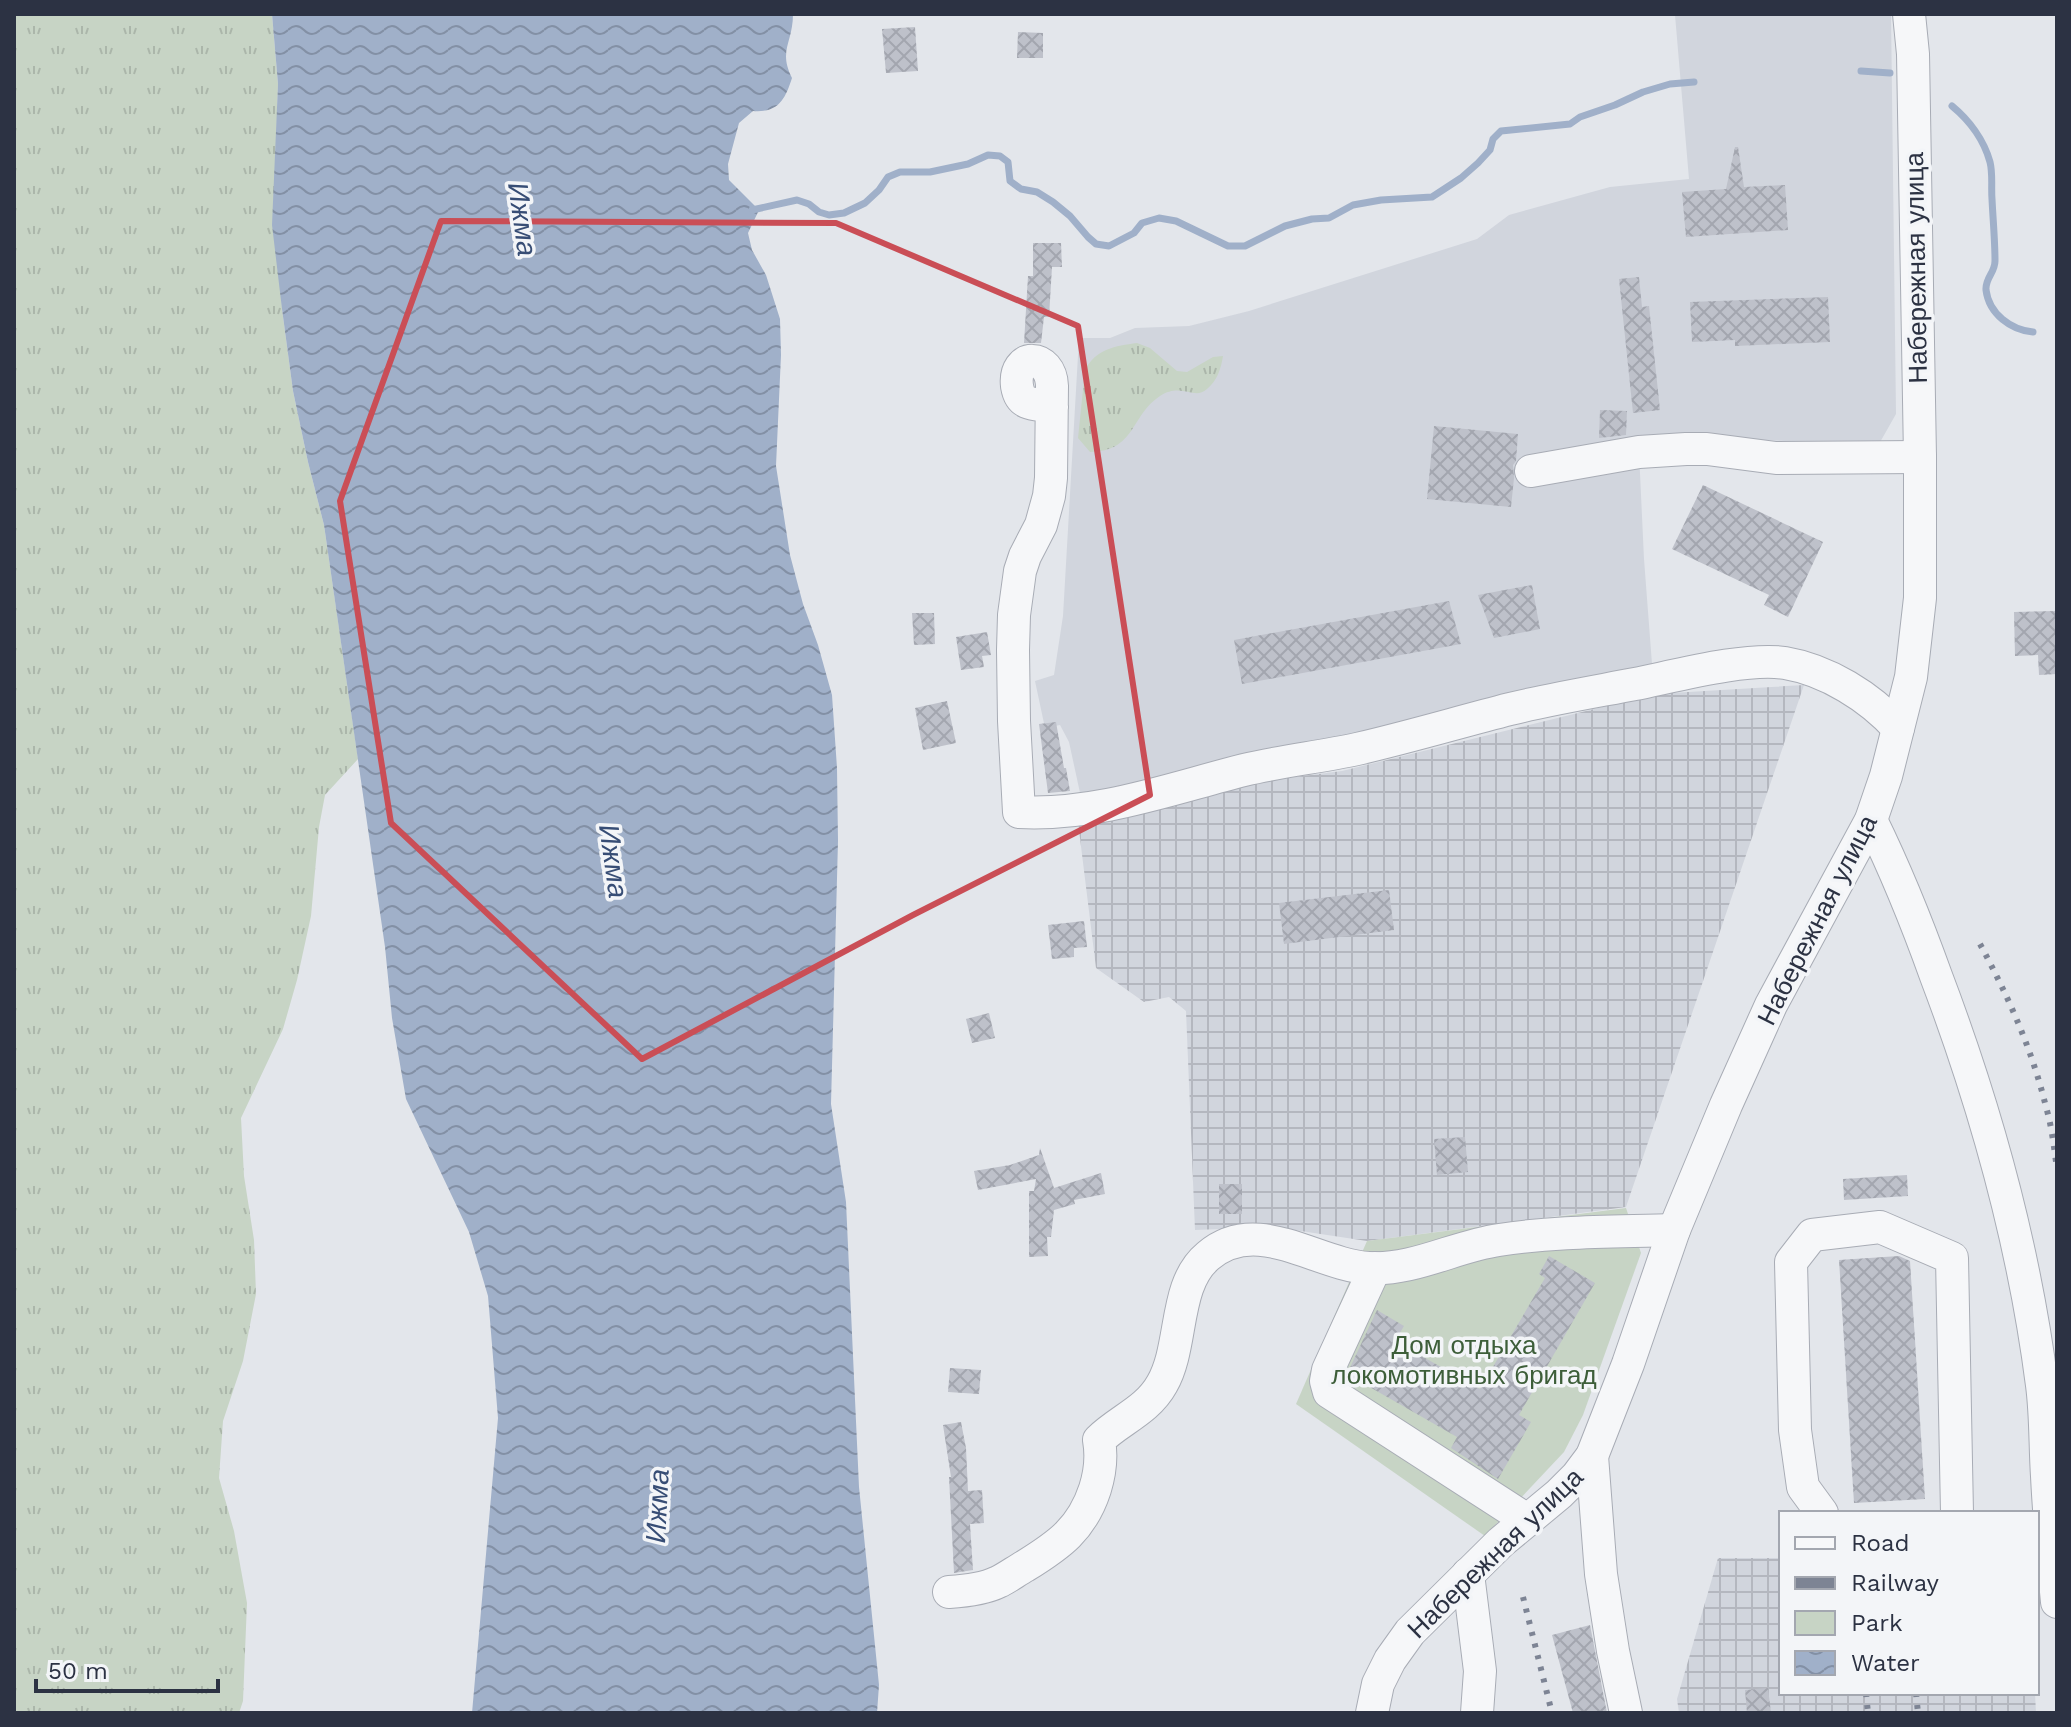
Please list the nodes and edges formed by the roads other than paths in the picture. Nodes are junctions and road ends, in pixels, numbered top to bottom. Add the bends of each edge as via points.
1 (1909, 14) edge
2 (1052, 407) dead end
3 (1920, 457) junction
4 (1531, 471) dead end
5 (1898, 728) junction
6 (1871, 820) junction
7 (1674, 1230) junction
8 (1375, 1268) junction
9 (1592, 1456) junction
10 (1821, 1511) edge
11 (1957, 1511) edge
12 (1527, 1520) junction
13 (2044, 1526) edge
14 (1468, 1574) junction
15 (949, 1592) dead end
16 (2057, 1602) edge
17 (1372, 1713) edge
18 (1477, 1713) edge
19 (1626, 1713) edge

1 - 3 street, Набережная улица
2 - 5 street via 1049,496 1020,571 1014,615 1019,812 1109,806 1543,701 1757,663 1781,662 1822,674 1885,713
3 - 4 street via 1776,458 1686,449
3 - 5 street, Набережная улица via 1918,624
5 - 6 street, Набережная улица
6 - 7 street, Набережная улица via 1771,1005
6 - 13 street via 1953,1021 2011,1213 2042,1389
7 - 8 street via 1496,1240
7 - 9 street, Набережная улица
8 - 12 street via 1328,1370 1329,1392
8 - 15 street via 1351,1266 1271,1240 1252,1239 1213,1251 1188,1284 1171,1367 1162,1385 1143,1407 1099,1440 1099,1478 1081,1521 1053,1549 997,1584
9 - 12 street, Набережная улица
9 - 19 street via 1601,1574
10 - 11 street via 1803,1487 1795,1430 1791,1262 1812,1235 1880,1227 1952,1258
12 - 14 street, Набережная улица
13 - 16 street
14 - 17 street, Набережная улица via 1390,1660
14 - 18 street via 1480,1671

